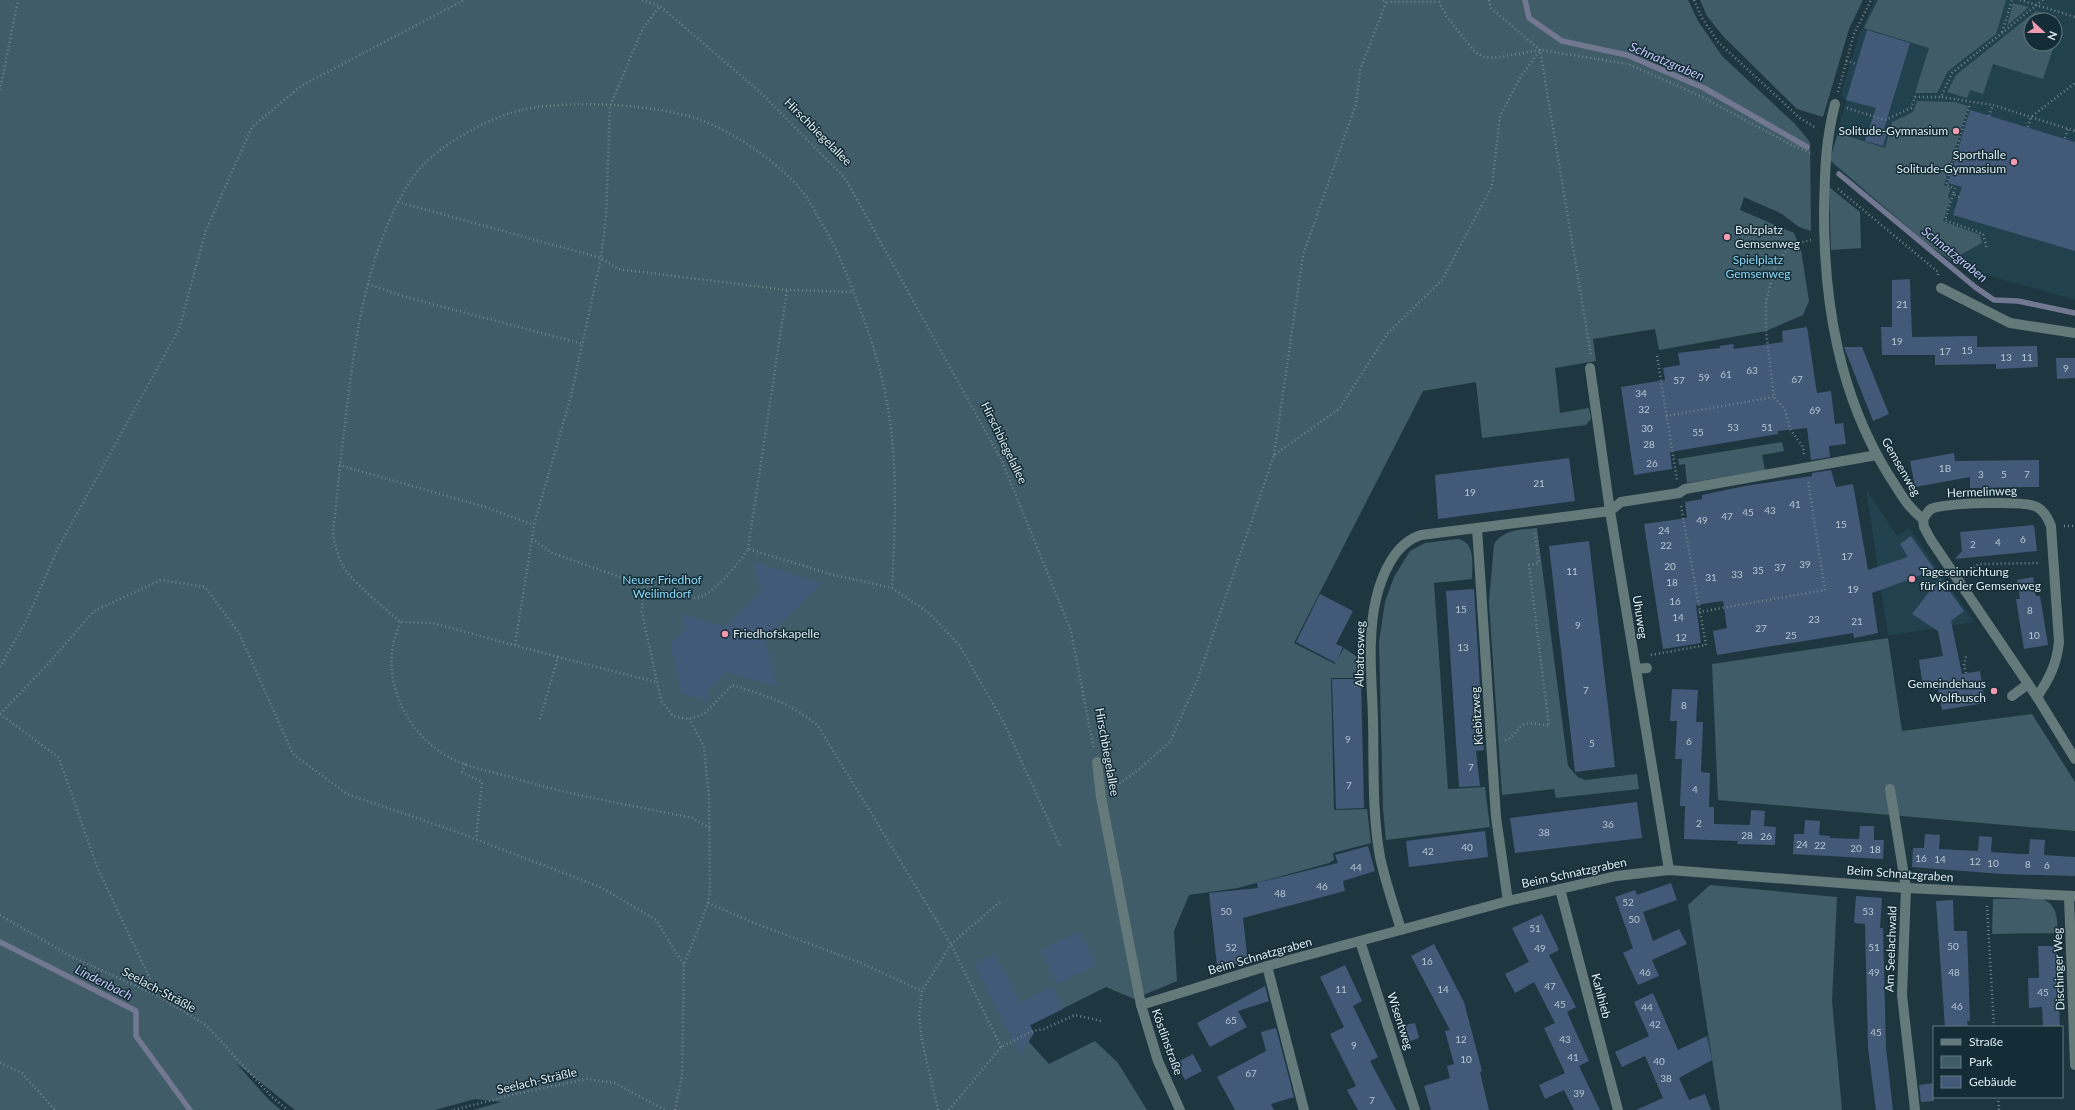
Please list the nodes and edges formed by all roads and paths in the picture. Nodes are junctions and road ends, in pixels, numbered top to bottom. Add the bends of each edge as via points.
1 (18, 0) edge
2 (464, 0) edge
3 (642, 0) edge
4 (1383, 0) edge
5 (1489, 0) edge
6 (1694, 0) edge
7 (1870, 0) edge
8 (2012, 0) edge
9 (2020, 0) edge
10 (2043, 0) edge
11 (1387, 1) edge
12 (2036, 5) junction
13 (660, 6) junction
14 (2075, 17) edge
15 (2002, 33) junction
16 (1540, 50) junction
17 (1846, 61) junction
18 (1857, 64) dead end
19 (2075, 83) edge
20 (0, 90) edge
21 (1941, 97) junction
22 (1970, 103) junction
23 (1835, 104) junction
24 (610, 106) junction
25 (1993, 106) junction
26 (1989, 116) dead end
27 (2031, 117) junction
28 (2028, 127) dead end
29 (2068, 128) junction
30 (2075, 131) edge
31 (1827, 135) junction
32 (2065, 138) dead end
33 (1825, 159) junction
34 (1825, 179) junction
35 (1953, 194) junction
36 (1959, 197) dead end
37 (398, 202) junction
38 (1824, 237) junction
39 (1987, 249) dead end
40 (601, 258) junction
41 (368, 284) junction
42 (1941, 288) joint
43 (787, 290) junction
44 (854, 292) junction
45 (2075, 333) edge
46 (583, 344) junction
47 (1657, 356) dead end
48 (1590, 368) joint
49 (1774, 397) junction
50 (1666, 416) junction
51 (1274, 455) junction
52 (1877, 455) junction
53 (339, 464) junction
54 (1806, 468) junction
55 (1679, 493) junction
56 (1610, 511) junction
57 (1924, 518) junction
58 (1534, 521) junction
59 (534, 525) junction
60 (1477, 528) junction
61 (532, 539) junction
62 (748, 549) junction
63 (2054, 563) junction
64 (1957, 579) junction
65 (643, 585) junction
66 (892, 588) junction
67 (1700, 612) junction
68 (400, 622) junction
69 (515, 645) junction
70 (1966, 656) dead end
71 (558, 657) junction
72 (1634, 658) junction
73 (0, 667) edge
74 (1647, 668) dead end
75 (1636, 669) junction
76 (1966, 673) dead end
77 (657, 682) junction
78 (2028, 684) junction
79 (2012, 696) dead end
80 (2037, 697) junction
81 (0, 714) edge
82 (540, 719) dead end
83 (689, 719) junction
84 (1491, 741) junction
85 (2075, 759) edge
86 (1097, 762) joint
87 (465, 764) junction
88 (1890, 789) dead end
89 (1101, 797) junction
90 (710, 828) junction
91 (476, 839) junction
92 (1060, 846) dead end
93 (1669, 870) junction
94 (1906, 888) junction
95 (1560, 889) junction
96 (1986, 892) junction
97 (2072, 896) edge
98 (1508, 901) junction
99 (1000, 902) dead end
100 (708, 903) junction
101 (0, 915) edge
102 (1401, 930) junction
103 (1360, 941) junction
104 (951, 944) junction
105 (684, 965) junction
106 (1267, 966) junction
107 (922, 991) junction
108 (158, 996) junction
109 (1141, 1005) junction
110 (1101, 1021) dead end
111 (1994, 1026) edge
112 (1001, 1047) junction
113 (0, 1063) edge
114 (2075, 1065) edge
115 (1998, 1098) edge
116 (55, 1110) edge
117 (288, 1110) edge
118 (454, 1110) edge
119 (665, 1110) edge
120 (675, 1110) edge
121 (938, 1110) edge
122 (949, 1110) edge
123 (1180, 1110) edge
124 (1304, 1110) edge
125 (1416, 1110) edge
126 (1618, 1110) edge
127 (1915, 1110) edge
128 (1999, 1110) edge

1 - 20 path
2 - 73 path via 301,86 252,127 206,230 179,328 60,546 26,621
3 - 13 path, Hirschbiegelallee
4 - 11 path
5 - 16 path via 1491,8
6 - 31 path via 1718,42 1800,118
7 - 17 path via 1854,34
8 - 15 path
9 - 12 path
10 - 12 path
11 - 16 path via 1439,2 1446,18 1475,52 1484,57 1494,58
11 - 51 path via 1360,70 1356,104 1303,255
12 - 14 path
12 - 15 path
13 - 24 path via 643,28
13 - 86 path, Hirschbiegelallee via 760,92 845,178 1002,461 1071,630
15 - 21 path via 1952,73
16 - 33 path via 1628,64 1698,95 1792,145
16 - 48 path via 1591,354
16 - 51 path via 1520,78 1500,116 1492,186 1442,280 1388,333 1339,409
17 - 18 path
17 - 23 path
19 - 27 path
21 - 22 path
21 - 23 path via 1915,97 1911,108 1885,120
22 - 25 path
22 - 35 path via 1946,185 1955,188
23 - 31 street, Gemsenweg
24 - 37 path via 575,104 524,109 479,126 444,146 415,174
24 - 40 path via 606,216
24 - 44 path via 657,109 699,120 740,139 772,163 803,192 836,247
25 - 26 path
25 - 27 path
27 - 28 path
27 - 29 path
29 - 30 path
29 - 32 path
31 - 33 street, Gemsenweg
33 - 34 street, Gemsenweg
34 - 38 street, Gemsenweg
34 - 42 path via 1938,272
35 - 36 path
35 - 39 path via 1945,220 1983,234
37 - 40 path
37 - 41 path
38 - 49 path via 1799,243 1786,251 1775,266 1766,302 1766,331
38 - 52 street, Gemsenweg via 1830,316 1844,378
40 - 43 path via 618,269
40 - 46 path
41 - 46 path via 402,296
41 - 53 path via 356,332
42 - 45 street via 2010,323
43 - 44 path
43 - 62 path
44 - 66 path via 871,336 888,407 894,462
46 - 59 path via 572,396
47 - 50 path
48 - 56 street, Uhuweg
49 - 50 path
49 - 54 path via 1785,410 1790,429 1803,447
50 - 55 path
51 - 89 path via 1197,681 1170,742
52 - 54 street
52 - 57 street, Gemsenweg via 1911,509
53 - 59 path via 485,507
53 - 68 path via 334,538 344,568
54 - 55 street via 1685,489
54 - 67 path via 1825,590
55 - 56 street via 1621,502
55 - 67 path
56 - 58 street, Albatrosweg
56 - 72 street, Uhuweg
57 - 63 street, Hermelinweg via 1930,510 1946,505 2022,503 2036,506 2046,514 2051,526
57 - 64 street via 1924,527 1931,540
58 - 60 street, Albatrosweg
58 - 84 path via 1539,564 1529,565 1549,726 1526,724 1521,726 1512,738
59 - 61 path
60 - 84 street, Kiebitzweg
60 - 102 street, Albatrosweg via 1414,537 1399,548 1391,560 1376,600 1371,636 1376,814 1380,857
61 - 65 path via 552,553
61 - 69 path
62 - 65 path via 739,563 709,593 695,598
62 - 66 path via 834,575
63 - 64 path via 1979,564
63 - 80 street, Hermelinweg via 2058,656 2051,677
64 - 78 street
65 - 77 path via 642,612
66 - 92 path via 929,613 960,646 1004,723
67 - 72 path via 1706,645
68 - 69 path via 432,623
68 - 87 path via 392,651 393,685 398,701 416,729 437,749
69 - 71 path
70 - 76 path
71 - 77 path
71 - 82 path
72 - 75 street, Uhuweg
74 - 75 street
75 - 93 street, Uhuweg
77 - 83 path via 661,700 673,716
78 - 79 street
78 - 80 street
80 - 85 street
81 - 91 path via 94,611 161,580 206,587 239,633 293,754 347,794
81 - 108 path via 59,758 97,868
83 - 90 path via 704,746 710,798
83 - 104 path via 704,714 732,685 778,699 818,726
84 - 98 street, Kiebitzweg via 1496,817
86 - 89 street, Hirschbiegelallee
87 - 90 path via 555,790 692,818
87 - 91 path via 462,772 482,782
88 - 94 street, Am Seelachwald
89 - 109 street, Hirschbiegelallee
90 - 100 path
91 - 105 path via 600,887 656,920
93 - 94 street, Beim Schnatzgraben
93 - 95 street, Beim Schnatzgraben via 1616,876
94 - 96 street, Beim Schnatzgraben
94 - 127 street, Am Seelachwald via 1902,995
95 - 98 street, Beim Schnatzgraben
95 - 126 street, Kahlhieb
96 - 97 street, Beim Schnatzgraben
96 - 111 path
97 - 114 street, Dischinger Weg
98 - 102 street, Beim Schnatzgraben
99 - 104 path
100 - 105 path
100 - 107 path via 860,963
101 - 108 path, Seelach-Sträßle via 70,956
102 - 103 street, Beim Schnatzgraben
103 - 106 street, Beim Schnatzgraben
103 - 125 street, Wisentweg
104 - 107 path
104 - 112 path
105 - 120 path via 682,1076
106 - 109 street, Beim Schnatzgraben
106 - 124 street
107 - 121 path via 919,1016 922,1041
108 - 117 path, Seelach-Sträßle via 206,1025 272,1097
109 - 123 street, Köstlinstraße via 1158,1061
110 - 112 path via 1075,1015
112 - 122 path
113 - 116 path via 22,1073
115 - 128 path
118 - 119 path, Seelach-Sträßle via 587,1079 615,1083

